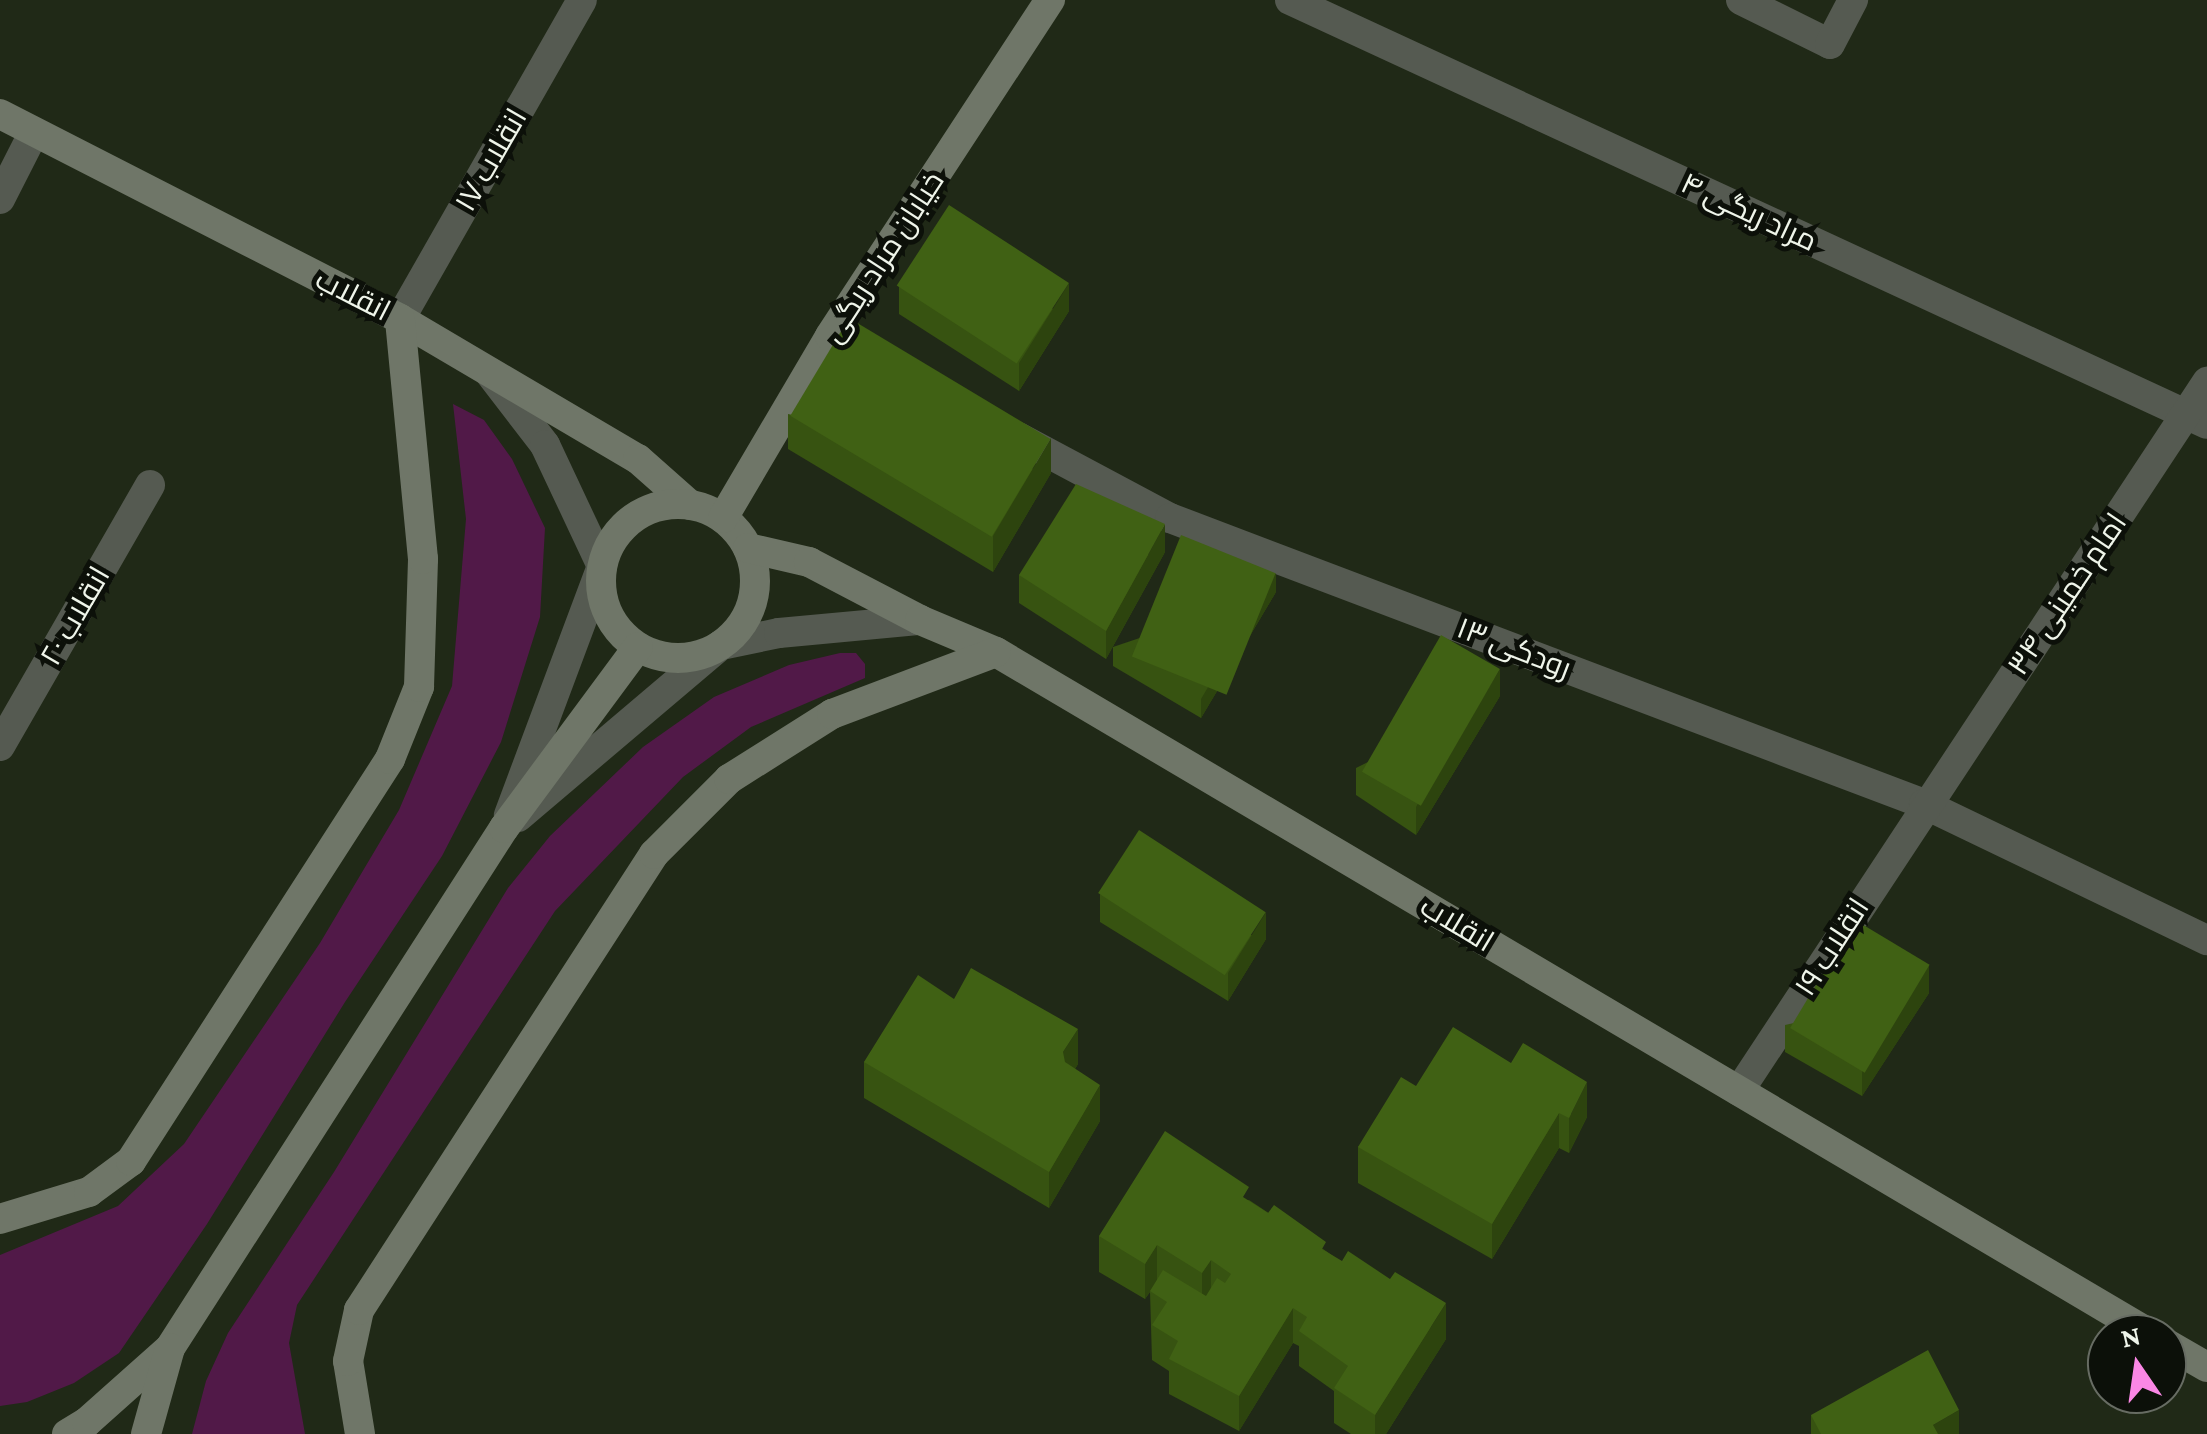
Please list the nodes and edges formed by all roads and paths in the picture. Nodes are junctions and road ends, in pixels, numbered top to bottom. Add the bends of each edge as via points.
1 (582, 0) edge
2 (1050, 0) edge
3 (1290, 0) edge
4 (1741, 0) edge
5 (1854, 0) edge
6 (0, 114) edge
7 (34, 132) junction
8 (0, 199) edge
9 (400, 320) junction
10 (830, 336) junction
11 (864, 354) edge
12 (489, 372) junction
13 (2207, 382) edge
14 (2198, 419) edge
15 (1000, 427) edge
16 (150, 485) dead end
17 (690, 504) junction
18 (724, 518) junction
19 (748, 548) junction
20 (602, 566) junction
21 (920, 620) junction
22 (721, 645) junction
23 (638, 647) junction
24 (996, 652) junction
25 (0, 746) edge
26 (1924, 804) junction
27 (504, 828) junction
28 (2207, 940) edge
29 (1739, 1090) junction
30 (2, 1216) edge
31 (2116, 1314) edge
32 (170, 1348) junction
33 (67, 1434) edge
34 (146, 1434) edge
35 (360, 1434) edge

1 - 9 street, انقلاب ۱۷
2 - 10 street, خیابان مراد ریگی
3 - 14 street, مراد ریگی ۴
4 - 5 street via 1830,44
6 - 7 street, انقلاب
7 - 8 street
7 - 9 street, انقلاب
9 - 12 street, انقلاب
9 - 30 street via 423,559 419,686 390,759 132,1161 89,1192
10 - 11 street
10 - 18 street, خیابان مراد ریگی
12 - 17 street, انقلاب via 638,459
12 - 20 street via 545,445
13 - 14 street, امام خمینی ۳۴
14 - 26 street, امام خمینی ۳۴
15 - 26 street, رودکی ۱۳ via 1170,518
16 - 25 street, انقلاب ۲۰
17 - 18 street
17 - 20 street via 654,508 624,525
18 - 19 street
19 - 21 street, انقلاب via 809,562
19 - 22 street via 754,580 748,612
20 - 23 street via 607,612
20 - 27 street
21 - 22 street
21 - 24 street, انقلاب
22 - 23 street via 680,658
22 - 27 street
23 - 27 street
24 - 29 street, انقلاب
24 - 35 street via 832,714 730,779 654,854 359,1310 348,1361
26 - 28 street, رودکی ۱۳
26 - 29 street, انقلاب ۱۹
27 - 32 street
29 - 31 street, انقلاب
32 - 33 street
32 - 34 street

